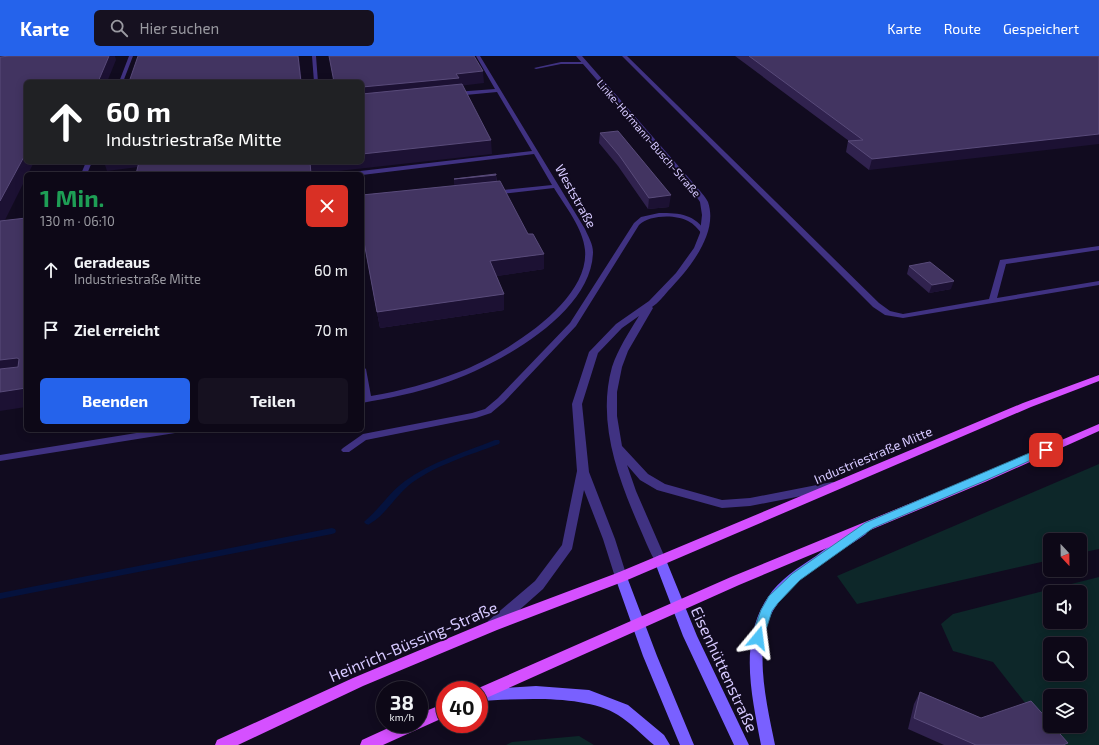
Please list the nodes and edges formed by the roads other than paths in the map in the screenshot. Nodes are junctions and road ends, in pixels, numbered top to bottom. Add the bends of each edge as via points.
1 (131, 56) edge
2 (314, 56) edge
3 (478, 56) edge
4 (579, 56) edge
5 (624, 56) edge
6 (585, 63) junction
7 (536, 68) dead end
8 (121, 80) edge
9 (316, 80) edge
10 (498, 90) junction
11 (445, 95) edge
12 (536, 152) junction
13 (364, 172) edge
14 (556, 186) junction
15 (483, 194) edge
16 (704, 233) junction
17 (1099, 248) edge
18 (1099, 283) edge
19 (993, 300) junction
20 (652, 303) junction
21 (1099, 378) edge
22 (364, 400) edge
23 (1099, 427) edge
24 (162, 432) edge
25 (617, 447) junction
26 (346, 450) dead end
27 (0, 458) edge
28 (583, 472) junction
29 (844, 483) junction
30 (869, 526) junction
31 (660, 560) junction
32 (621, 577) junction
33 (678, 606) junction
34 (639, 623) junction
35 (492, 626) junction
36 (488, 691) edge
37 (488, 695) edge
38 (393, 733) edge
39 (222, 745) edge
40 (367, 745) edge
41 (663, 745) edge
42 (687, 745) edge
43 (742, 745) edge
44 (768, 745) edge

1 - 8 lane
2 - 9 lane
3 - 10 lane, Weststraße
4 - 6 street, Linke-Hofmann-Busch-Straße
5 - 19 lane via 888,314 903,316
6 - 7 lane via 561,63
6 - 16 street, Linke-Hofmann-Busch-Straße via 693,186 704,202
10 - 11 lane
10 - 12 lane, Weststraße
12 - 13 lane
12 - 14 lane, Weststraße
14 - 15 lane
14 - 22 lane, Weststraße via 582,229 589,252 584,278 566,305 536,333 483,366 427,386
16 - 20 street, Linke-Hofmann-Busch-Straße via 698,248 679,275
16 - 26 lane via 688,218 643,218 636,224 573,324 488,411 363,437
17 - 19 lane via 1004,262
18 - 19 lane
20 - 25 street, Linke-Hofmann-Busch-Straße via 635,329 618,366 613,386 611,415
20 - 28 street, Linke-Hofmann-Busch-Straße via 619,326 594,352 577,404
21 - 29 main road, Industriestraße Mitte via 1027,405
23 - 30 main road
24 - 27 lane
25 - 29 street via 644,477 661,487 722,504 750,502
25 - 31 street, Linke-Hofmann-Busch-Straße via 630,495
28 - 32 street, Linke-Hofmann-Busch-Straße
28 - 35 street via 568,546 539,585
29 - 31 main road, Industriestraße Mitte
30 - 33 main road
30 - 44 street via 796,577 773,600 767,610 758,638 757,686
31 - 32 main road, Industriestraße Mitte
31 - 33 street, Eisenhüttenstraße
32 - 34 street
32 - 35 main road, Heinrich-Büssing-Straße
33 - 34 main road
33 - 43 street, Eisenhüttenstraße
34 - 36 main road
34 - 42 street
35 - 39 main road, Heinrich-Büssing-Straße via 358,682
37 - 41 street via 536,692 590,697 623,710
38 - 40 main road

